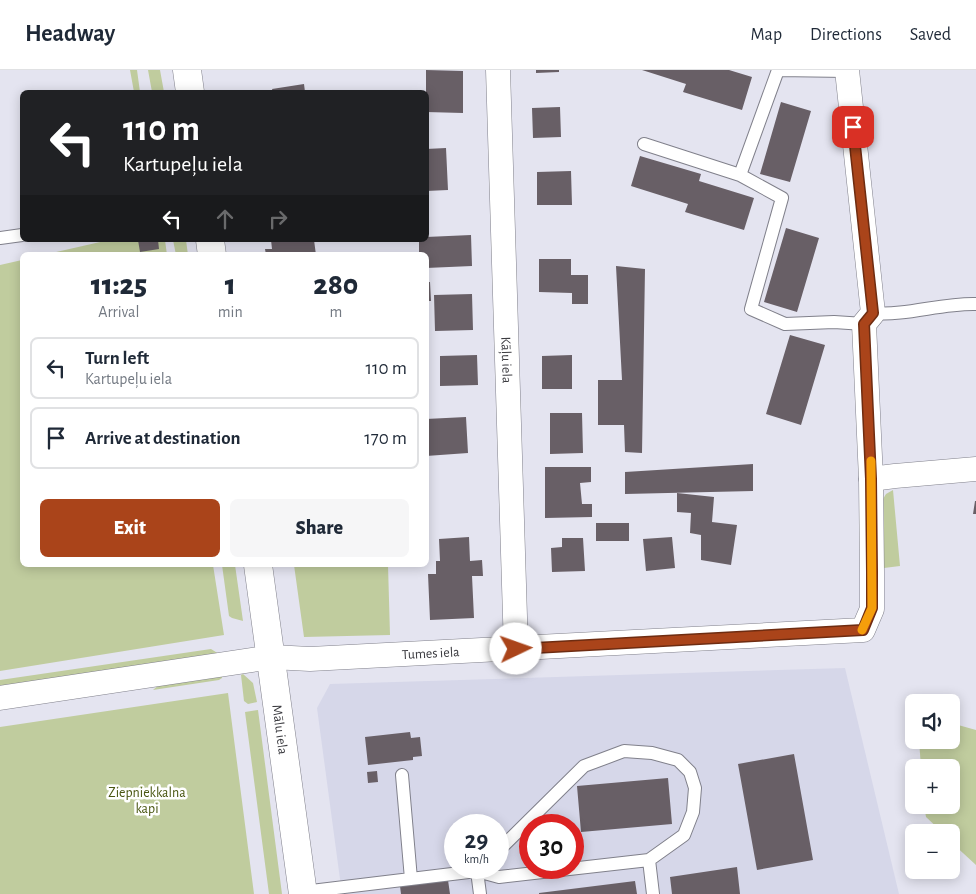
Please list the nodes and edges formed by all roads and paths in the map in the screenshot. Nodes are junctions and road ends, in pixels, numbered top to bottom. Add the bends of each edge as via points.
1 (187, 70) edge
2 (498, 70) edge
3 (778, 70) edge
4 (847, 71) edge
5 (190, 90) edge
6 (644, 144) dead end
7 (740, 174) junction
8 (20, 235) edge
9 (0, 238) edge
10 (976, 304) edge
11 (869, 319) junction
12 (976, 469) edge
13 (871, 479) junction
14 (258, 567) edge
15 (516, 649) junction
16 (272, 657) junction
17 (0, 698) edge
18 (402, 774) dead end
19 (509, 839) edge
20 (649, 860) junction
21 (444, 874) edge
22 (509, 876) edge
23 (411, 879) junction
24 (479, 879) edge
25 (303, 893) edge
26 (480, 894) edge
27 (653, 894) edge

1 - 5 street
2 - 15 street, Kāļu iela
3 - 4 lane
3 - 7 lane
4 - 11 street
6 - 7 lane
7 - 11 lane via 782,198 751,309 785,324
8 - 9 lane
10 - 11 lane via 960,303
11 - 13 street
12 - 13 street
13 - 15 street, Tumes iela via 872,608 863,630
14 - 16 street, Mālu iela
15 - 16 street, Tumes iela via 304,659
16 - 17 street, Tumes iela
16 - 25 street, Mālu iela
18 - 23 lane
19 - 20 lane via 584,766 624,750 652,753 678,760 690,772 696,788 693,812 684,835
20 - 22 lane
20 - 27 lane
21 - 23 lane
23 - 25 lane
24 - 26 lane

